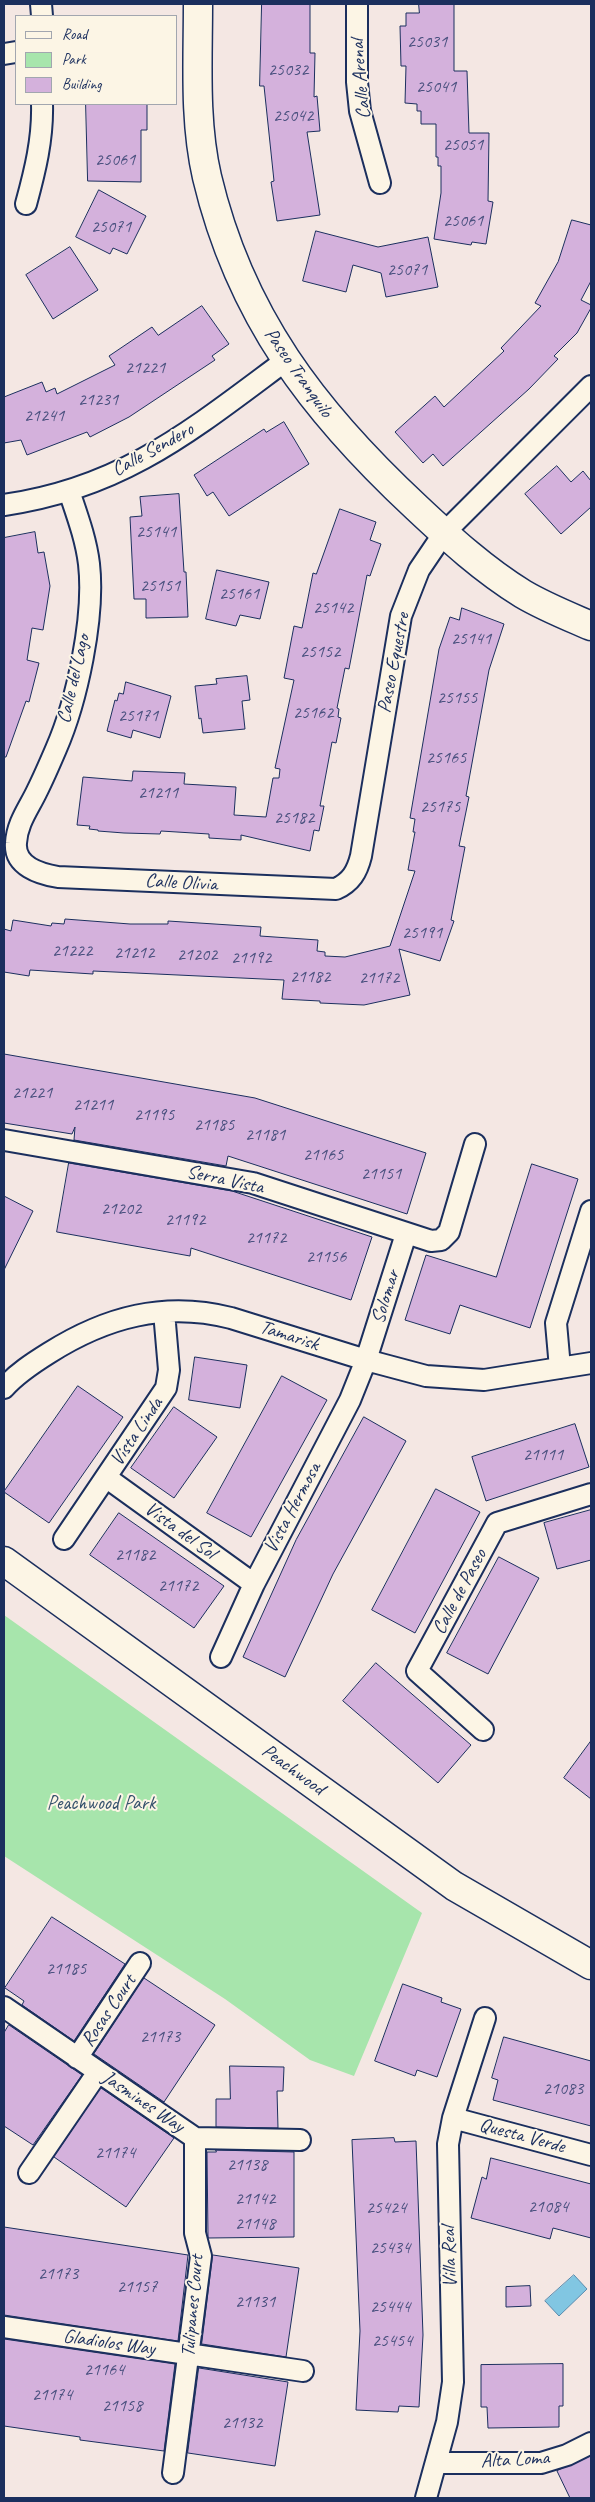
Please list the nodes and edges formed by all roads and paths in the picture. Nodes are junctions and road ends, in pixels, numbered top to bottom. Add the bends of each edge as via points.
1 (198, 4) edge
2 (357, 4) edge
3 (42, 105) edge
4 (380, 183) dead end
5 (26, 204) dead end
6 (285, 361) junction
7 (588, 398) edge
8 (70, 491) junction
9 (4, 505) edge
10 (444, 533) junction
11 (591, 626) edge
12 (20, 859) joint
13 (346, 885) joint
14 (4, 1140) edge
15 (475, 1144) dead end
16 (591, 1211) edge
17 (406, 1234) junction
18 (164, 1312) junction
19 (366, 1360) junction
20 (591, 1363) edge
21 (560, 1368) junction
22 (5, 1385) edge
23 (107, 1478) junction
24 (591, 1494) edge
25 (64, 1539) dead end
26 (4, 1561) edge
27 (254, 1584) junction
28 (221, 1657) dead end
29 (483, 1730) dead end
30 (140, 1964) dead end
31 (591, 1965) edge
32 (4, 2007) edge
33 (485, 2018) dead end
34 (77, 2058) junction
35 (98, 2072) junction
36 (453, 2118) junction
37 (195, 2138) junction
38 (300, 2140) dead end
39 (591, 2155) edge
40 (29, 2173) dead end
41 (4, 2327) edge
42 (188, 2354) junction
43 (303, 2371) dead end
44 (591, 2443) edge
45 (436, 2463) junction
46 (173, 2473) dead end
47 (426, 2498) edge

1 - 6 street, Paseo Tranquilo via 200,122 207,176 241,280
2 - 4 street, Calle Arenal via 360,111
3 - 5 street via 43,130
6 - 8 street, Calle Sendero via 183,437 129,468
6 - 10 street, Paseo Tranquilo via 321,409 364,457
7 - 10 street, Paseo Equestre
8 - 9 street, Calle Sendero
8 - 12 street, Calle del Lago via 86,543 88,616 69,715 19,825 15,845
10 - 11 street, Paseo Tranquilo via 484,568 523,594
10 - 13 street, Paseo Equestre via 419,570 401,616 361,856 356,872
12 - 13 street, Calle Olivia via 31,869 58,878 324,890
14 - 17 street, Serra Vista via 253,1183
15 - 17 street, Serra Vista via 449,1232 441,1240 431,1241
16 - 21 street via 556,1323
17 - 19 street, Solomar
18 - 19 street, Tamarisk via 215,1314
18 - 22 street, Tamarisk via 121,1318 83,1333 37,1360
18 - 23 street, Vista Linda via 169,1370 166,1388
19 - 21 street, Tamarisk via 426,1376 484,1380
19 - 27 street, Vista Hermosa via 350,1400
20 - 21 street, Tamarisk
23 - 25 street, Vista Linda
23 - 27 street, Vista del Sol
24 - 29 street, Calle de Paseo via 497,1523 418,1671
26 - 31 street, Peachwood via 454,1886
27 - 28 street, Vista Hermosa
30 - 34 street, Rosas Court
32 - 34 street, Jasmines Way
33 - 36 street, Villa Real
34 - 35 street, Jasmines Way
35 - 37 street, Jasmines Way
35 - 40 street, Rosas Court
36 - 39 street, Questa Verde
36 - 45 street, Villa Real via 448,2144 453,2382
37 - 38 street, Jasmines Way
37 - 42 street, Tulipanes Court via 195,2233 200,2256
41 - 42 street, Gladiolos Way
42 - 43 street, Gladiolos Way
42 - 46 street, Tulipanes Court
44 - 45 street, Alta Loma via 541,2463
45 - 47 street, Villa Real

